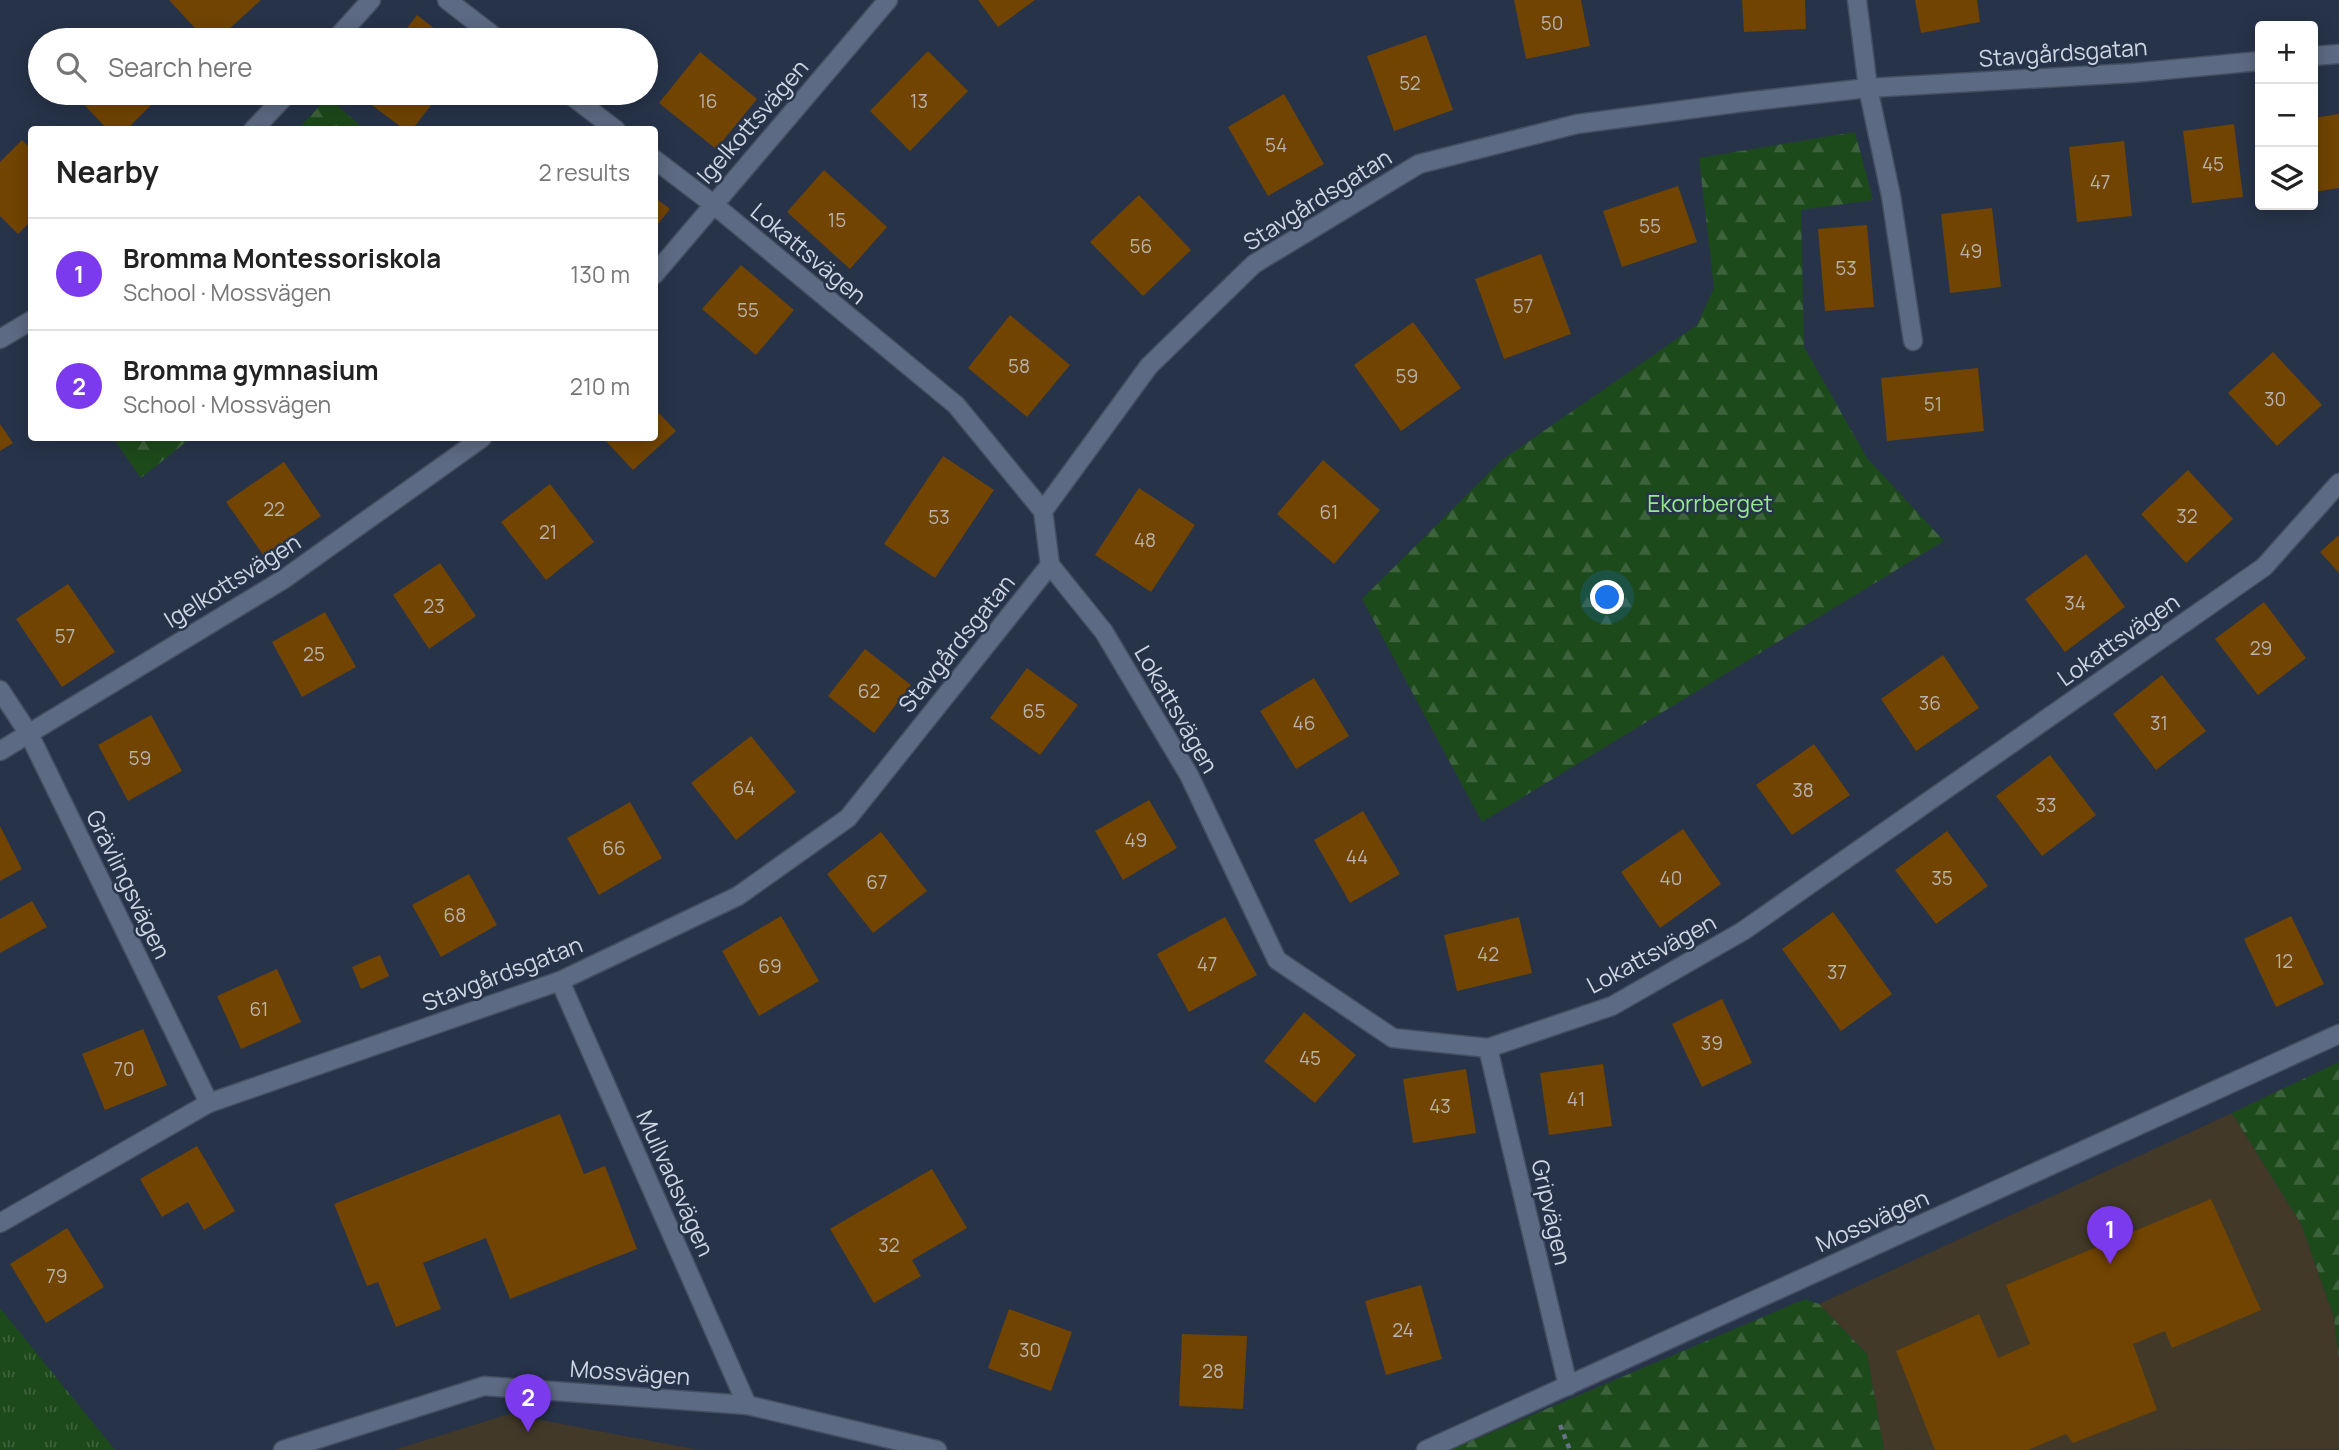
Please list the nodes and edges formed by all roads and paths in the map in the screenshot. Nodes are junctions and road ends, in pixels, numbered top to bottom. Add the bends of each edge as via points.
1 (371, 0) edge
2 (447, 0) edge
3 (888, 0) edge
4 (1857, 0) edge
5 (346, 28) edge
6 (483, 28) edge
7 (2339, 54) edge
8 (2318, 56) edge
9 (2255, 61) edge
10 (1868, 88) junction
11 (277, 105) edge
12 (584, 105) edge
13 (257, 126) edge
14 (611, 126) edge
15 (658, 162) edge
16 (713, 204) junction
17 (658, 270) edge
18 (28, 322) edge
19 (0, 339) edge
20 (1913, 341) dead end
21 (478, 441) edge
22 (2339, 483) edge
23 (1043, 511) junction
24 (1050, 565) junction
25 (0, 690) edge
26 (29, 734) junction
27 (0, 751) edge
28 (560, 981) junction
29 (2339, 1034) edge
30 (1488, 1048) junction
31 (209, 1103) junction
32 (0, 1223) edge
33 (1568, 1386) junction
34 (747, 1405) junction
35 (283, 1450) edge
36 (937, 1450) edge
37 (1426, 1450) edge

1 - 5 street
2 - 6 street
3 - 16 street, Igelkottsvägen
4 - 10 street
7 - 8 street
9 - 10 street, Stavgårdsgatan
10 - 20 street via 1891,196
10 - 23 street, Stavgårdsgatan via 1577,124 1419,164 1255,264 1149,366
11 - 13 street
12 - 14 street
15 - 16 street, Lokattsvägen
16 - 17 street, Igelkottsvägen
16 - 23 street, Lokattsvägen via 956,405
18 - 19 street
21 - 26 street, Igelkottsvägen via 284,579
22 - 30 street, Lokattsvägen via 2264,566 1743,931 1612,1006
23 - 24 street
24 - 28 street, Stavgårdsgatan via 848,818 738,896
24 - 30 street, Lokattsvägen via 1104,632 1189,775 1277,960 1393,1038
25 - 26 street, Grävlingsvägen
26 - 27 street, Igelkottsvägen
26 - 31 street, Grävlingsvägen
28 - 31 street, Stavgårdsgatan
28 - 34 street, Mullvadsvägen
29 - 33 street, Mossvägen
30 - 33 street, Gripvägen
31 - 32 street, Stavgårdsgatan
33 - 37 street, Mossvägen
34 - 35 street, Mossvägen via 484,1386
34 - 36 street, Mossvägen

